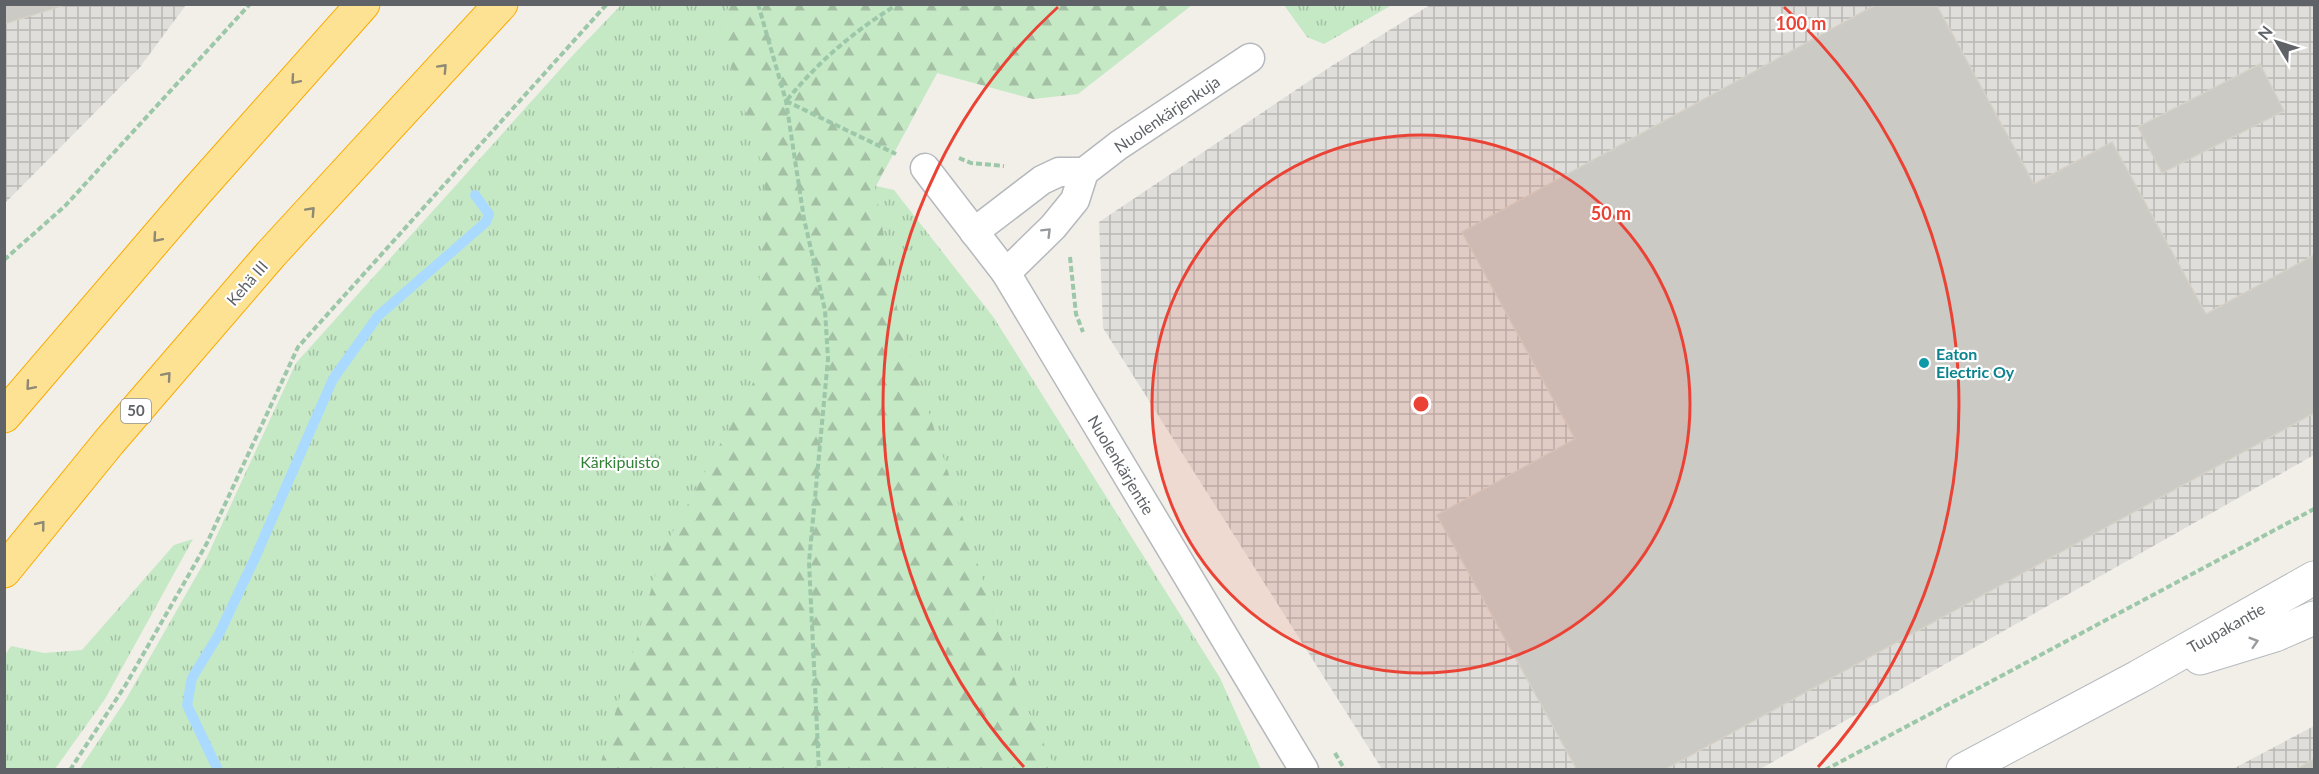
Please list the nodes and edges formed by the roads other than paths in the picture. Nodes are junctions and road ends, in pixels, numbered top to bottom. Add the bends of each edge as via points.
1 (363, 4) edge
2 (501, 4) edge
3 (1250, 58) dead end
4 (935, 159) road end
5 (1084, 172) junction
6 (974, 232) junction
7 (1006, 273) junction
8 (4, 416) edge
9 (4, 571) edge
10 (2314, 578) edge
11 (2314, 618) edge
12 (2138, 677) junction
13 (1304, 770) edge
14 (1963, 770) edge

1 -> 8 highway
9 -> 2 highway, Kehä III / 50 via 271,254
3 - 5 street, Nuolenkärjenkuja
4 - 6 street, Nuolenkärjentie
5 - 6 street via 1059,172 1027,190
7 -> 5 street via 1075,200
6 - 7 street, Nuolenkärjentie
7 - 13 street, Nuolenkärjentie
10 - 12 main road, Tuupakantie
12 -> 11 main road, Tuupakantie via 2275,635
12 - 14 main road, Tuupakantie

